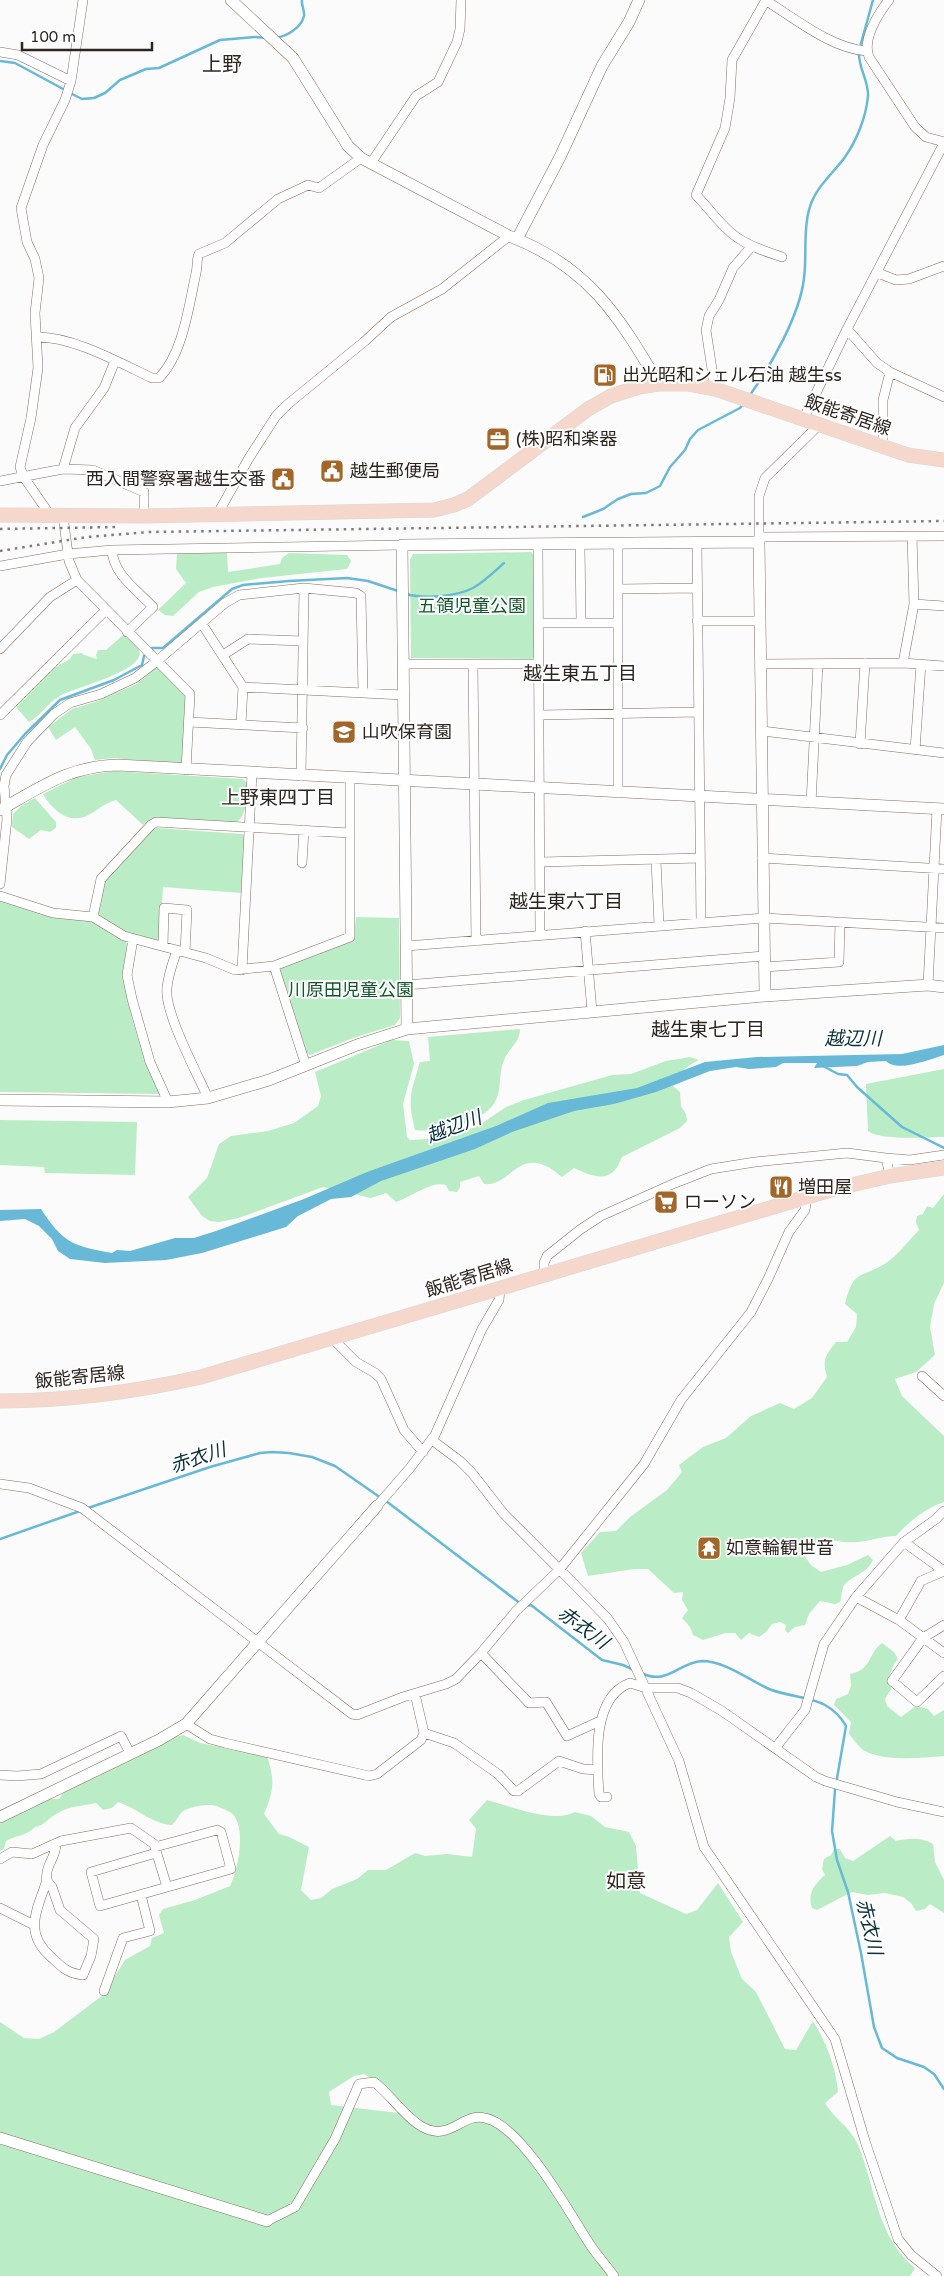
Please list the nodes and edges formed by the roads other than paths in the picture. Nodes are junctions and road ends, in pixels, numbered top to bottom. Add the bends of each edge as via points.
1 (83, 0) edge
2 (231, 0) edge
3 (460, 0) edge
4 (639, 0) edge
5 (765, 0) edge
6 (889, 0) edge
7 (861, 51) junction
8 (0, 52) edge
9 (71, 81) junction
10 (944, 142) edge
11 (366, 160) junction
12 (513, 238) junction
13 (752, 246) junction
14 (782, 257) dead end
15 (944, 266) edge
16 (878, 273) junction
17 (847, 329) junction
18 (36, 337) junction
19 (115, 361) junction
20 (890, 372) junction
21 (659, 384) junction
22 (715, 389) junction
23 (944, 397) edge
24 (803, 420) junction
25 (819, 425) junction
26 (883, 447) junction
27 (944, 460) edge
28 (62, 469) junction
29 (23, 476) junction
30 (0, 480) edge
31 (0, 515) edge
32 (56, 515) junction
33 (217, 515) junction
34 (144, 516) junction
35 (912, 536) junction
36 (944, 536) edge
37 (759, 540) junction
38 (697, 543) junction
39 (580, 544) junction
40 (618, 544) junction
41 (402, 546) junction
42 (538, 546) junction
43 (112, 550) junction
44 (68, 554) junction
45 (0, 566) edge
46 (77, 580) junction
47 (304, 588) junction
48 (697, 588) junction
49 (618, 589) junction
50 (914, 604) junction
51 (944, 606) edge
52 (106, 610) junction
53 (697, 621) junction
54 (760, 621) junction
55 (581, 622) junction
56 (539, 623) junction
57 (618, 623) junction
58 (202, 624) junction
59 (128, 632) junction
60 (303, 641) junction
61 (0, 649) edge
62 (223, 655) junction
63 (155, 659) junction
64 (903, 663) junction
65 (403, 664) junction
66 (474, 664) junction
67 (539, 664) junction
68 (760, 664) junction
69 (818, 664) junction
70 (865, 664) junction
71 (921, 664) junction
72 (944, 666) edge
73 (243, 686) junction
74 (303, 690) junction
75 (363, 692) junction
76 (403, 695) junction
77 (698, 712) junction
78 (618, 713) junction
79 (0, 715) edge
80 (540, 715) junction
81 (189, 722) junction
82 (241, 724) junction
83 (303, 728) junction
84 (762, 731) junction
85 (814, 738) junction
86 (860, 744) junction
87 (914, 750) junction
88 (944, 753) edge
89 (186, 770) junction
90 (252, 774) junction
91 (301, 776) junction
92 (350, 778) junction
93 (404, 781) junction
94 (475, 784) junction
95 (540, 789) junction
96 (618, 793) junction
97 (699, 797) junction
98 (763, 799) junction
99 (811, 802) junction
100 (2, 809) edge
101 (940, 809) edge
102 (250, 828) junction
103 (304, 830) junction
104 (350, 833) junction
105 (700, 858) junction
106 (762, 858) junction
107 (656, 860) junction
108 (541, 862) junction
109 (302, 863) dead end
110 (934, 868) junction
111 (944, 869) edge
112 (0, 884) edge
113 (0, 896) edge
114 (93, 917) junction
115 (764, 918) junction
116 (701, 922) junction
117 (840, 922) junction
118 (659, 925) junction
119 (931, 927) junction
120 (944, 928) edge
121 (585, 931) junction
122 (540, 935) junction
123 (133, 939) junction
124 (476, 940) junction
125 (163, 946) junction
126 (406, 946) junction
127 (181, 951) junction
128 (764, 962) junction
129 (274, 966) junction
130 (242, 970) junction
131 (588, 970) junction
132 (406, 985) junction
133 (928, 985) junction
134 (944, 987) edge
135 (765, 996) junction
136 (592, 1011) junction
137 (407, 1028) junction
138 (306, 1066) junction
139 (208, 1098) junction
140 (0, 1100) edge
141 (168, 1102) junction
142 (944, 1155) edge
143 (886, 1158) junction
144 (944, 1168) edge
145 (890, 1176) junction
146 (807, 1198) junction
147 (544, 1275) junction
148 (500, 1288) junction
149 (332, 1338) junction
150 (922, 1376) dead end
151 (944, 1396) edge
152 (0, 1401) edge
153 (432, 1440) junction
154 (423, 1452) junction
155 (0, 1484) edge
156 (377, 1506) joint
157 (944, 1511) edge
158 (904, 1542) junction
159 (560, 1570) junction
160 (944, 1571) edge
161 (856, 1597) junction
162 (899, 1620) junction
163 (944, 1624) edge
164 (923, 1638) junction
165 (256, 1643) junction
166 (481, 1653) junction
167 (944, 1653) edge
168 (944, 1676) edge
169 (646, 1688) junction
170 (415, 1694) junction
171 (600, 1721) junction
172 (186, 1724) junction
173 (424, 1733) junction
174 (776, 1747) junction
175 (130, 1754) junction
176 (598, 1770) junction
177 (0, 1775) edge
178 (606, 1798) dead end
179 (944, 1812) edge
180 (0, 1817) edge
181 (56, 1844) junction
182 (156, 1850) junction
183 (0, 1859) edge
184 (46, 1881) junction
185 (167, 1887) junction
186 (141, 1894) junction
187 (0, 1908) edge
188 (34, 1925) junction
189 (104, 1991) dead end
190 (0, 2138) edge
191 (267, 2220) joint
192 (614, 2276) edge
193 (937, 2276) edge

1 - 9 street
2 - 11 street via 293,58 348,146
3 - 11 street via 457,42 438,82 416,96
4 - 12 street via 630,22 602,66 560,157
5 - 7 street via 833,42
5 - 13 street via 732,60 725,128 696,195 722,225
6 - 7 street
7 - 10 street via 915,127 926,137
8 - 9 street via 18,55
9 - 18 street via 20,208 26,242 38,267
10 - 16 street
11 - 12 street
11 - 19 street via 319,188 308,185 278,199 226,243 199,254 175,356 168,370 159,378 152,378
12 - 21 street via 561,262 606,302 624,325
12 - 33 street via 442,289 391,317 288,404 276,416 249,458
13 - 14 street
13 - 22 street via 733,268 709,316 706,330
15 - 16 street via 909,279 896,280
16 - 17 street
17 - 20 street
17 - 24 street
18 - 19 street via 50,336
18 - 29 street via 38,368 20,467
19 - 28 street via 104,388 75,428
20 - 23 street
20 - 26 street via 883,400
21 - 22 main road, 飯能寄居線 via 688,384
21 - 33 main road, 飯能寄居線 via 639,387 603,400 482,490 454,505 414,511
22 - 24 main road, 飯能寄居線
24 - 25 main road, 飯能寄居線
25 - 26 main road, 飯能寄居線
25 - 37 street via 765,478 759,496
26 - 27 main road, 飯能寄居線 via 908,455
28 - 29 street
28 - 34 street via 93,470 144,492
29 - 30 street
29 - 32 street
31 - 32 main road, 飯能寄居線
32 - 34 main road, 飯能寄居線
32 - 44 street
33 - 34 main road, 飯能寄居線
35 - 36 street
35 - 37 street
35 - 50 street
37 - 38 street
37 - 54 street
38 - 40 street
38 - 48 street
39 - 40 street
39 - 42 street
39 - 55 street
40 - 49 street
41 - 42 street
41 - 43 street
41 - 65 street
42 - 56 street
43 - 44 street
43 - 59 street via 112,562 117,570 153,607
44 - 45 street
44 - 46 street
46 - 52 street
46 - 61 street via 50,597
47 - 58 street via 239,595
47 - 60 street
47 - 75 street via 361,596
48 - 49 street
48 - 53 street
49 - 57 street
50 - 51 street
50 - 64 street
52 - 59 street
52 - 79 street
53 - 54 street
53 - 77 street
54 - 68 street
55 - 56 street
55 - 57 street
56 - 67 street
57 - 78 street
58 - 62 street
58 - 63 street
59 - 63 street
60 - 62 street via 248,639
60 - 74 street
62 - 73 street
63 - 81 street via 190,694
63 - 100 street via 135,678 101,694 70,703 54,714 10,765
64 - 70 street
64 - 71 street
65 - 66 street
65 - 76 street
66 - 67 street
66 - 94 street
67 - 80 street
68 - 69 street
68 - 84 street
69 - 70 street
69 - 85 street
70 - 86 street
71 - 72 street
71 - 87 street
73 - 74 street
73 - 82 street
74 - 75 street
74 - 83 street
75 - 76 street
76 - 93 street
77 - 78 street
77 - 97 street
78 - 80 street
78 - 96 street
80 - 95 street
81 - 82 street
81 - 89 street
82 - 83 street
83 - 91 street
84 - 85 street
84 - 98 street
85 - 86 street
85 - 99 street
86 - 87 street
87 - 88 street
89 - 90 street
89 - 100 street via 118,765 80,769 58,777
90 - 91 street
90 - 102 street
91 - 92 street
92 - 93 street
92 - 104 street
93 - 94 street
93 - 126 street
94 - 95 street
94 - 124 street
95 - 96 street
95 - 108 street
96 - 97 street
97 - 98 street
97 - 105 street
98 - 99 street
98 - 106 street
99 - 101 street
100 - 112 street via 7,819
101 - 110 street
102 - 103 street
102 - 114 street via 151,824 101,879
102 - 130 street
103 - 104 street
103 - 109 street
104 - 129 street via 350,937
105 - 107 street
105 - 116 street
106 - 110 street
106 - 115 street
107 - 108 street
107 - 118 street
108 - 122 street
110 - 111 street
110 - 119 street
113 - 114 street via 53,913
114 - 123 street
115 - 116 street
115 - 117 street
115 - 128 street
116 - 118 street
117 - 119 street
117 - 128 street via 839,962
118 - 121 street
119 - 120 street
119 - 133 street
121 - 122 street
121 - 131 street
122 - 124 street
123 - 125 street
123 - 141 street via 127,975 150,1062
124 - 126 street
125 - 127 street
125 - 127 street via 164,908 186,910
126 - 132 street
127 - 130 street
127 - 139 street via 167,988 168,1000
128 - 131 street
128 - 135 street
129 - 130 street
129 - 138 street
131 - 132 street
131 - 136 street
132 - 137 street
133 - 134 street
133 - 135 street
135 - 136 street
136 - 137 street
137 - 138 street via 357,1044
138 - 139 street
139 - 141 street
140 - 141 street
142 - 143 street via 910,1160
143 - 145 street
143 - 147 street via 847,1153 711,1169 601,1216 547,1256
144 - 145 main road, 飯能寄居線
145 - 146 main road, 飯能寄居線
146 - 147 main road, 飯能寄居線
146 - 159 street via 805,1210 790,1232 751,1312 681,1400 644,1464
147 - 148 main road, 飯能寄居線
148 - 149 main road, 飯能寄居線
148 - 153 street via 499,1300
149 - 152 main road, 飯能寄居線 via 201,1377 150,1387 79,1398
149 - 154 street via 356,1362 381,1379 404,1430
150 - 151 street
153 - 154 street
153 - 159 street via 466,1467 504,1514
154 - 156 street
155 - 165 street via 29,1488 82,1508
156 - 165 street
157 - 158 street
158 - 160 street
158 - 161 street
159 - 166 street via 516,1611
159 - 169 street via 608,1619 624,1642
160 - 162 street via 921,1581
161 - 162 street
161 - 174 street via 824,1644 805,1710
162 - 164 street
163 - 164 street
164 - 167 street
164 - 168 street via 892,1681 918,1702
165 - 170 street via 357,1716
165 - 172 street
166 - 170 street via 456,1679
166 - 171 street via 529,1703 546,1702 567,1736
169 - 171 street via 630,1683 623,1686 610,1700
169 - 174 street via 672,1688 691,1693
169 - 193 street via 679,1761 704,1846 835,2039 898,2239 911,2255
170 - 173 street
171 - 176 street
172 - 173 street via 218,1741 369,1776 377,1774 421,1740
172 - 175 street
173 - 176 street via 454,1743 498,1774 514,1791 559,1761
174 - 179 street via 825,1781 888,1800
175 - 177 street via 121,1736 42,1774
175 - 180 street
176 - 178 street via 598,1794
181 - 182 street via 131,1828 147,1838
181 - 183 street via 32,1854 12,1852
181 - 184 street via 56,1852 46,1871
182 - 185 street
182 - 185 street via 217,1830 221,1832 231,1869
182 - 186 street via 90,1872 100,1906
184 - 188 street via 36,1906
184 - 188 street via 52,1887 60,1910 94,1939 83,1975 69,1973 41,1948
185 - 186 street
186 - 189 street via 150,1931 123,1938
187 - 188 street
190 - 191 street
191 - 192 street via 295,2207 335,2139 359,2084 374,2082 425,2129 445,2131 470,2118 486,2118 504,2128 547,2175

